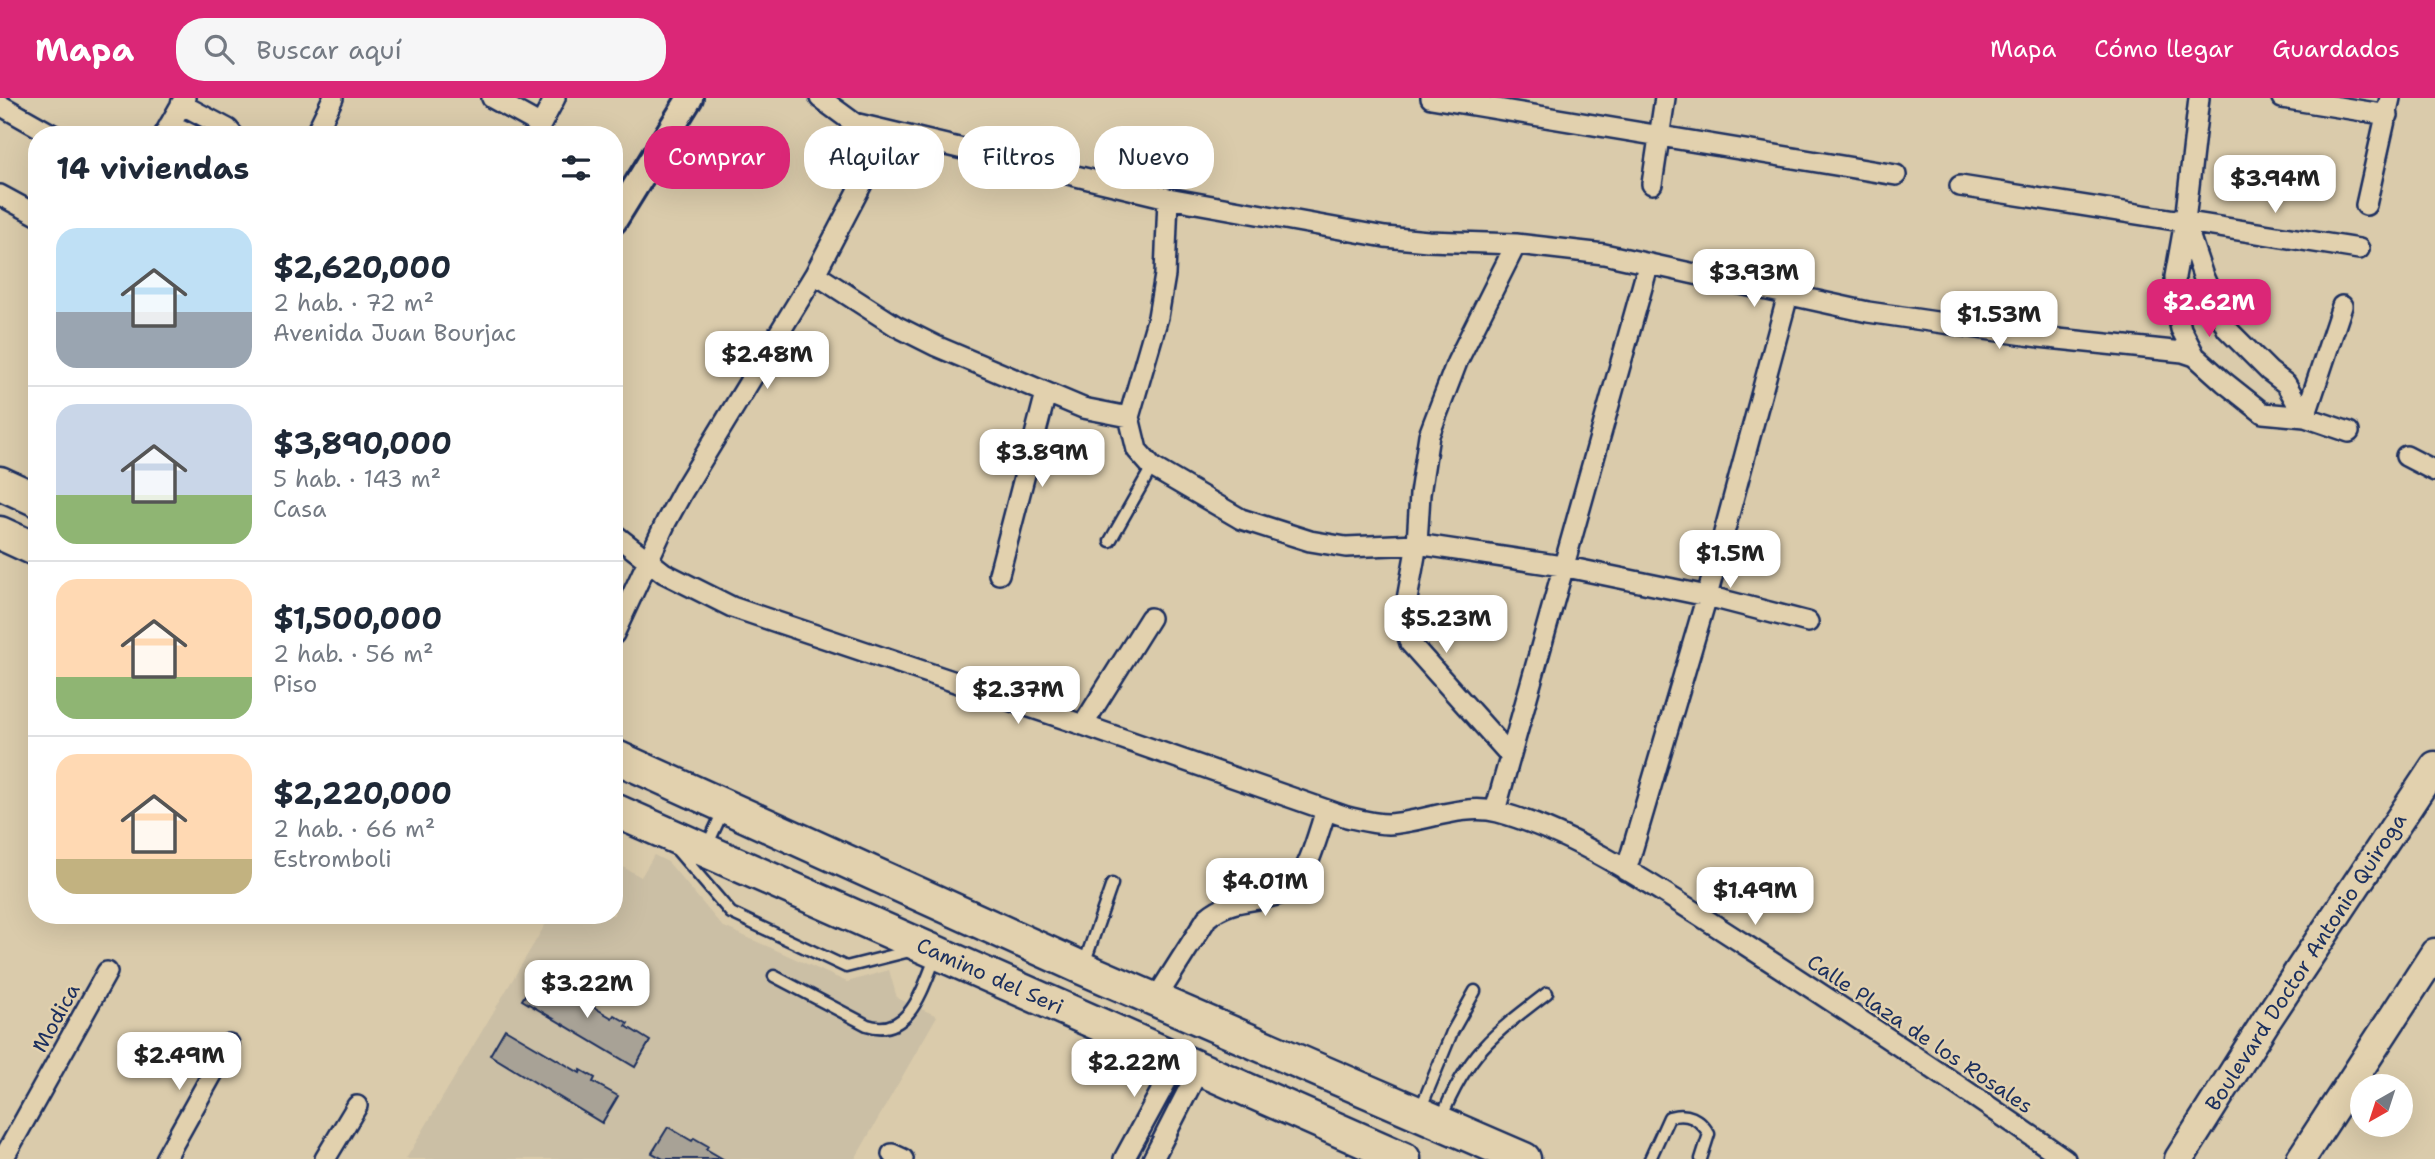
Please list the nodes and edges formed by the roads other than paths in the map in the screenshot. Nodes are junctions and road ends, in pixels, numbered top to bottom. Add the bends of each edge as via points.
1 (334, 98) edge
2 (492, 98) edge
3 (555, 98) edge
4 (690, 98) edge
5 (820, 98) edge
6 (1431, 98) edge
7 (1665, 98) edge
8 (2199, 98) edge
9 (2282, 98) edge
10 (183, 101) edge
11 (0, 105) edge
12 (2389, 107) edge
13 (37, 126) edge
14 (169, 126) edge
15 (222, 126) edge
16 (320, 126) edge
17 (532, 126) edge
18 (540, 126) edge
19 (866, 126) edge
20 (1660, 135) junction
21 (944, 145) edge
22 (1896, 175) dead end
23 (1652, 184) dead end
24 (1960, 186) dead end
25 (859, 189) edge
26 (0, 195) edge
27 (1168, 198) junction
28 (2366, 205) dead end
29 (623, 206) edge
30 (28, 210) edge
31 (2185, 221) junction
32 (1516, 244) junction
33 (2358, 249) dead end
34 (1648, 266) junction
35 (814, 274) junction
36 (1788, 295) junction
37 (2342, 306) dead end
38 (2194, 356) junction
39 (1046, 393) junction
40 (1129, 417) junction
41 (2305, 417) junction
42 (2349, 432) dead end
43 (2406, 456) dead end
44 (1152, 467) junction
45 (2435, 471) edge
46 (0, 483) edge
47 (28, 496) edge
48 (0, 533) edge
49 (623, 541) edge
50 (1110, 541) dead end
51 (1417, 544) junction
52 (28, 546) edge
53 (649, 561) junction
54 (1562, 566) junction
55 (999, 574) dead end
56 (1707, 596) junction
57 (623, 616) edge
58 (1150, 618) dead end
59 (1808, 622) dead end
60 (1083, 725) junction
61 (1510, 755) junction
62 (623, 759) edge
63 (2435, 766) edge
64 (725, 806) junction
65 (1326, 810) junction
66 (1495, 811) junction
67 (623, 814) edge
68 (661, 831) junction
69 (705, 850) junction
70 (1626, 871) junction
71 (1112, 884) dead end
72 (931, 950) junction
73 (2435, 953) edge
74 (1082, 968) junction
75 (107, 972) dead end
76 (774, 976) dead end
77 (1475, 991) dead end
78 (1547, 993) dead end
79 (1155, 1000) junction
80 (229, 1044) dead end
81 (1189, 1063) junction
82 (357, 1105) dead end
83 (1429, 1118) junction
84 (4, 1159) edge
85 (165, 1159) edge
86 (325, 1159) edge
87 (1124, 1159) edge
88 (1153, 1159) edge
89 (1404, 1159) edge
90 (1524, 1159) edge
91 (1650, 1159) edge
92 (1701, 1159) edge
93 (2065, 1159) edge
94 (2179, 1159) edge
95 (2301, 1159) edge

1 - 16 street
2 - 17 street
3 - 18 street
4 - 29 street
5 - 19 street via 854,123
6 - 20 street
7 - 20 street
8 - 31 street
9 - 12 street
10 - 14 street
10 - 15 street
11 - 13 street
12 - 28 street
20 - 22 street
20 - 23 street
21 - 27 street
24 - 31 street
25 - 35 street
26 - 30 street
27 - 32 street via 1385,237
27 - 40 street via 1160,307
31 - 33 street
31 - 38 street via 2175,277 2176,307
31 - 41 street via 2227,329 2286,384
32 - 34 street via 1604,254
32 - 51 street via 1457,362 1429,435
34 - 36 street
34 - 54 street
35 - 39 street via 896,326
35 - 53 street via 683,491
36 - 38 street via 1868,312
36 - 56 street
37 - 41 street
38 - 41 street via 2263,413
39 - 40 street via 1094,412
39 - 55 street
40 - 44 street via 1137,450
41 - 42 street
43 - 45 street
44 - 50 lane
44 - 51 street via 1226,512 1310,541 1346,547
46 - 47 main road
48 - 52 main road
49 - 53 street, Calle Plaza de los Rosales
51 - 54 street
51 - 61 street via 1403,622 1410,643
53 - 57 street
53 - 60 street, Calle Plaza de los Rosales via 681,583 732,607
54 - 56 street
54 - 61 street
56 - 59 street
56 - 70 street
58 - 60 street
60 - 65 street, Calle Plaza de los Rosales
61 - 66 street
62 - 64 main road
63 - 94 main road, Boulevard Doctor Antonio Quiroga
64 - 69 lane
64 - 74 main road
65 - 66 street, Calle Plaza de los Rosales via 1388,824 1465,811
65 - 79 street via 1306,867 1294,885 1275,896 1219,908 1207,918
66 - 70 street, Calle Plaza de los Rosales via 1566,836
67 - 68 main road, Camino del Seri
68 - 69 main road, Camino del Seri
68 - 72 lane via 732,913 846,967
69 - 72 main road, Camino del Seri
70 - 93 street, Calle Plaza de los Rosales via 1864,1022
71 - 74 lane
72 - 76 lane via 915,1006 892,1028 867,1025
72 - 81 main road, Camino del Seri
73 - 95 main road
74 - 79 main road
75 - 84 street, Modica
77 - 83 lane via 1452,1032
78 - 83 lane via 1498,1030
79 - 83 main road
80 - 85 street
81 - 87 street
81 - 88 street
81 - 89 main road, Camino del Seri
82 - 86 street
83 - 90 main road
91 - 92 lane via 1669,1117 1681,1114 1702,1122 1709,1134

